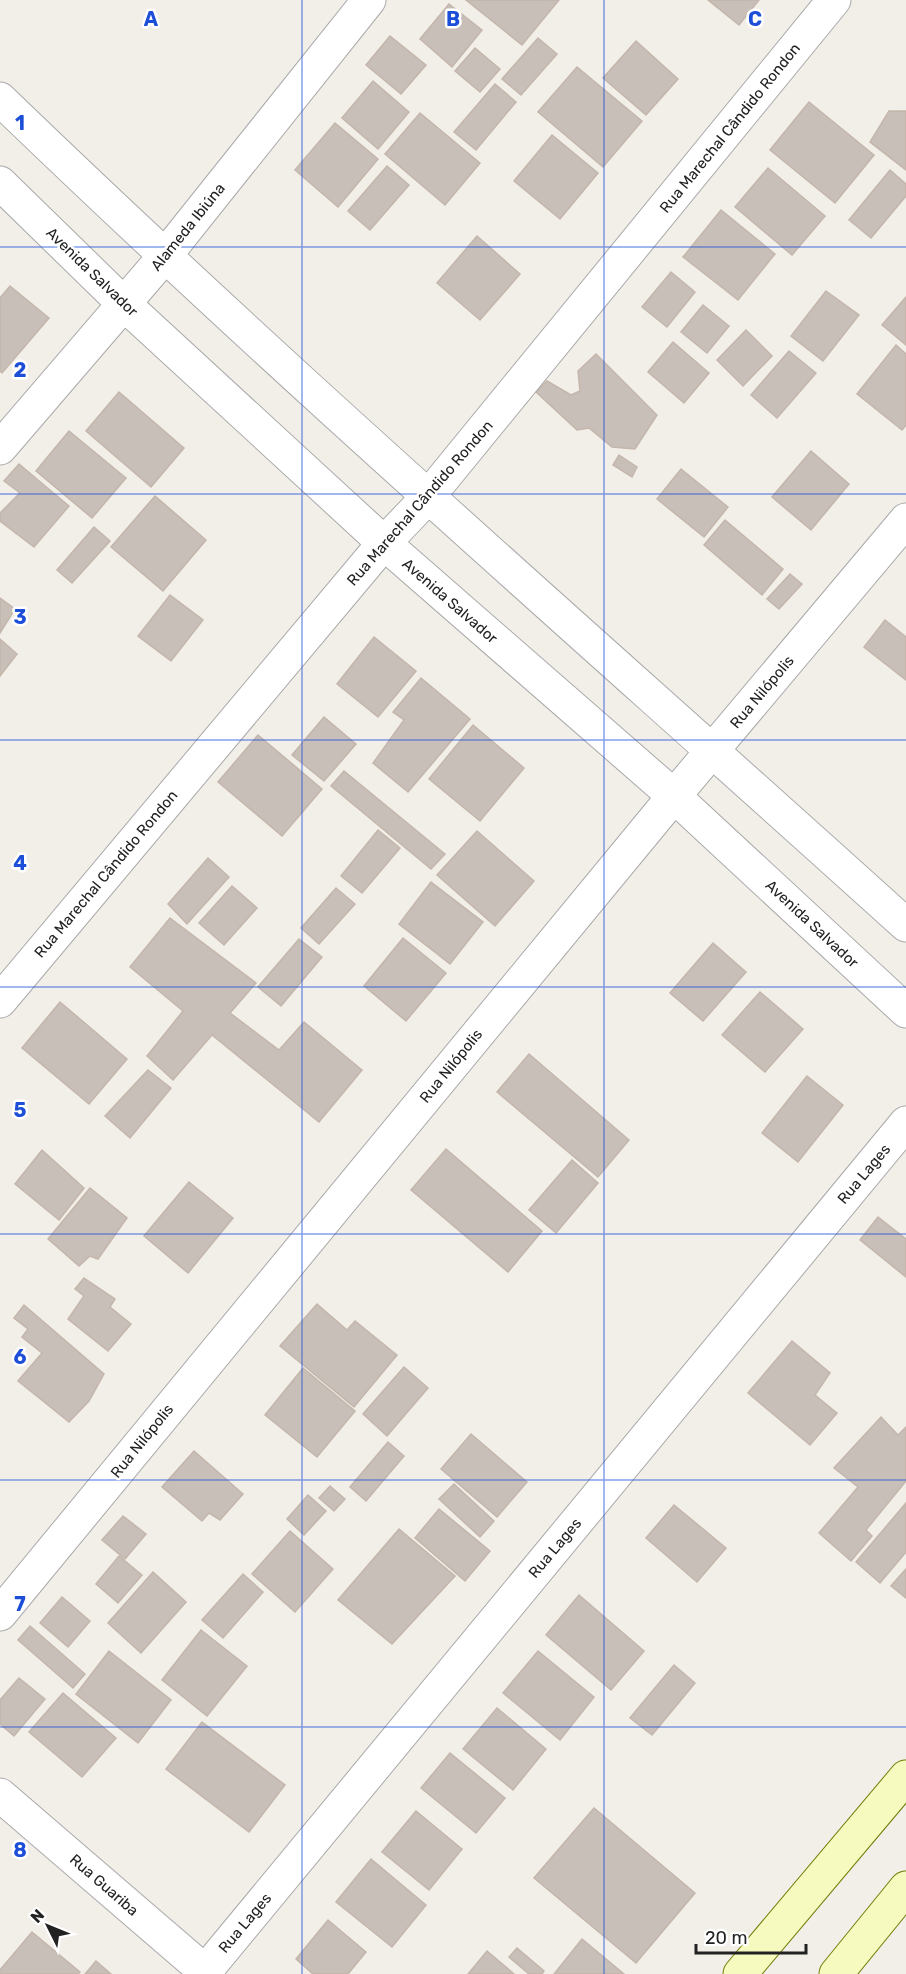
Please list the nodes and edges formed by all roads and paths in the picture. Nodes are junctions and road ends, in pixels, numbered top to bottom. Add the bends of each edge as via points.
1 (369, 0) edge
2 (834, 0) edge
3 (0, 99) edge
4 (0, 183) edge
5 (164, 257) junction
6 (123, 303) junction
7 (0, 448) edge
8 (427, 498) junction
9 (906, 520) edge
10 (384, 543) junction
11 (712, 751) junction
12 (674, 796) junction
13 (906, 925) edge
14 (0, 1001) edge
15 (906, 1011) edge
16 (906, 1123) edge
17 (0, 1614) edge
18 (906, 1777) edge
19 (0, 1795) edge
20 (906, 1888) edge
21 (205, 1973) edge
22 (740, 1974) edge
23 (836, 1974) edge

1 - 5 street, Alameda Ibiúna
2 - 8 street, Rua Marechal Cândido Rondon
3 - 5 street
4 - 6 street, Avenida Salvador
5 - 6 street, Alameda Ibiúna
5 - 8 street
6 - 7 street, Alameda Ibiúna
6 - 10 street, Avenida Salvador
8 - 10 street, Rua Marechal Cândido Rondon
8 - 11 street
9 - 11 street, Rua Nilópolis
10 - 12 street, Avenida Salvador
10 - 14 street, Rua Marechal Cândido Rondon
11 - 12 street, Rua Nilópolis
11 - 13 street
12 - 15 street, Avenida Salvador
12 - 17 street, Rua Nilópolis
16 - 21 street, Rua Lages
18 - 22 main road
19 - 21 street, Rua Guariba
20 - 23 main road

